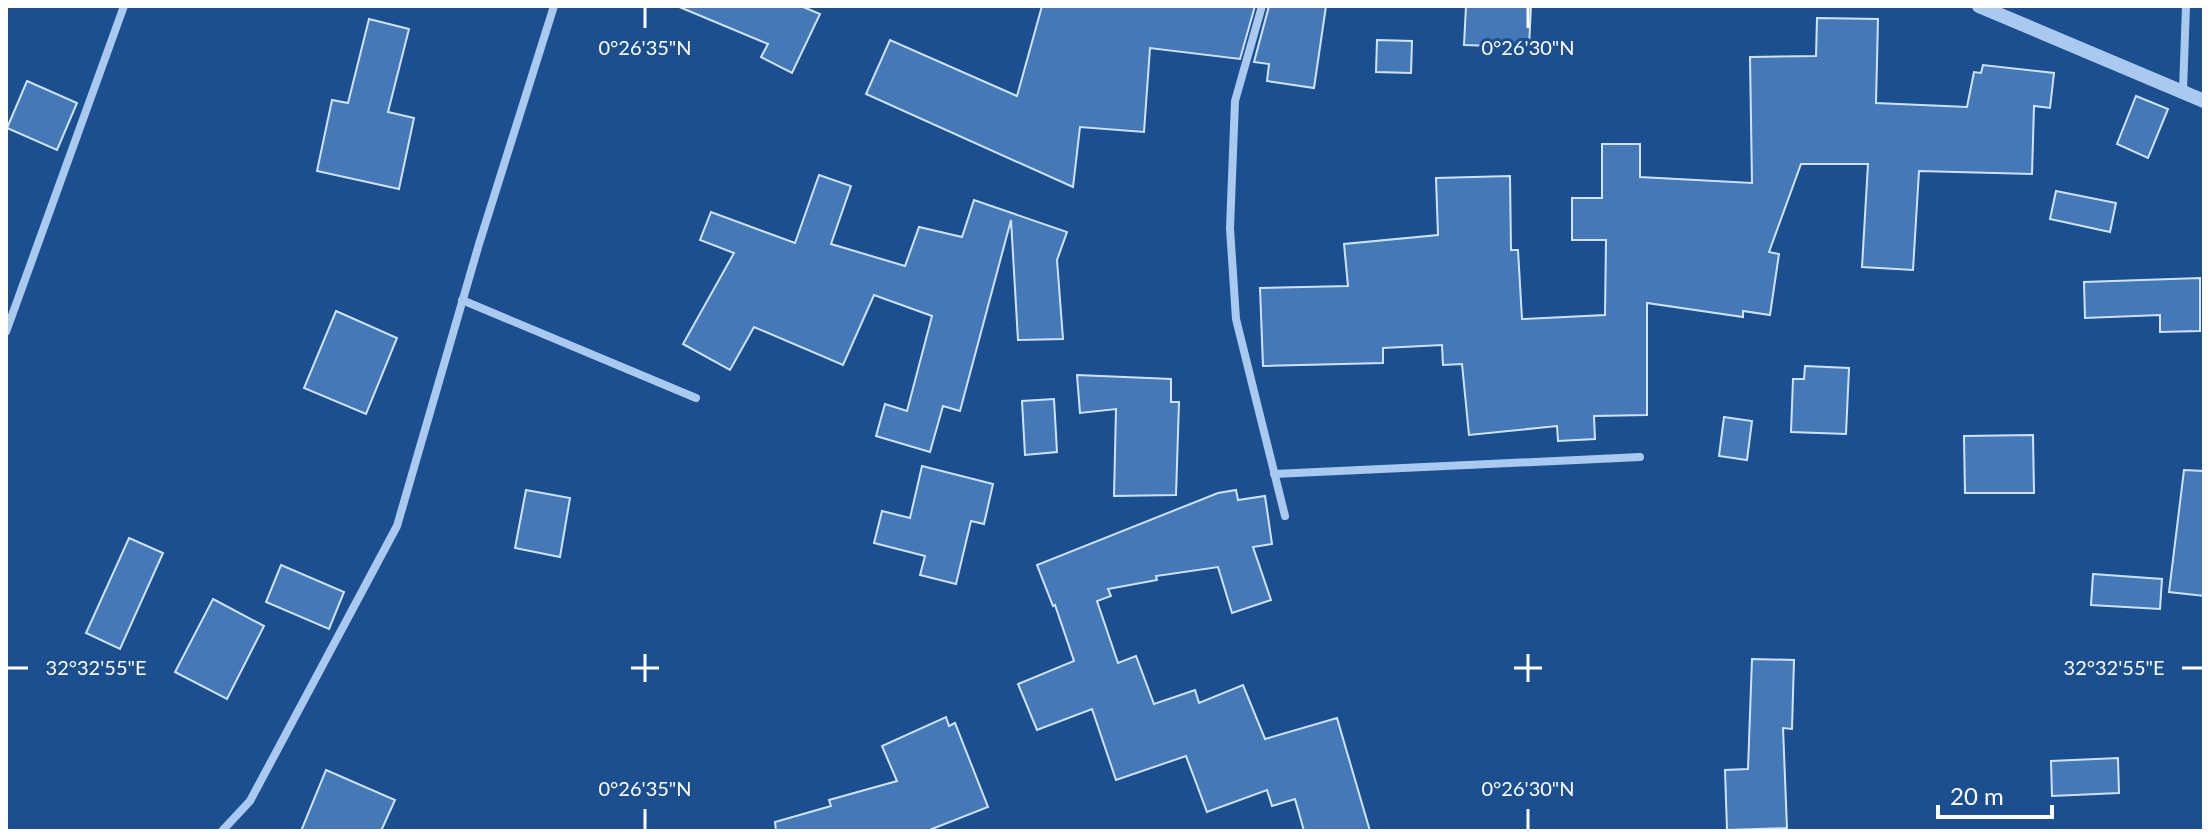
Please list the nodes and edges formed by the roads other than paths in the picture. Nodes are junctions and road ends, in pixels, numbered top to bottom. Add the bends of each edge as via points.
1 (124, 6) edge
2 (554, 6) edge
3 (1262, 6) edge
4 (1979, 6) edge
5 (2186, 6) edge
6 (2183, 91) junction
7 (2204, 101) edge
8 (462, 300) junction
9 (6, 332) edge
10 (696, 398) dead end
11 (1640, 457) dead end
12 (1274, 474) junction
13 (1285, 516) dead end
14 (222, 831) edge

1 - 9 street
2 - 8 street
3 - 12 street via 1235,101 1230,228 1236,319
4 - 6 street
5 - 6 street
6 - 7 street
8 - 10 street
8 - 14 street via 397,526 250,801
11 - 12 street
12 - 13 street

